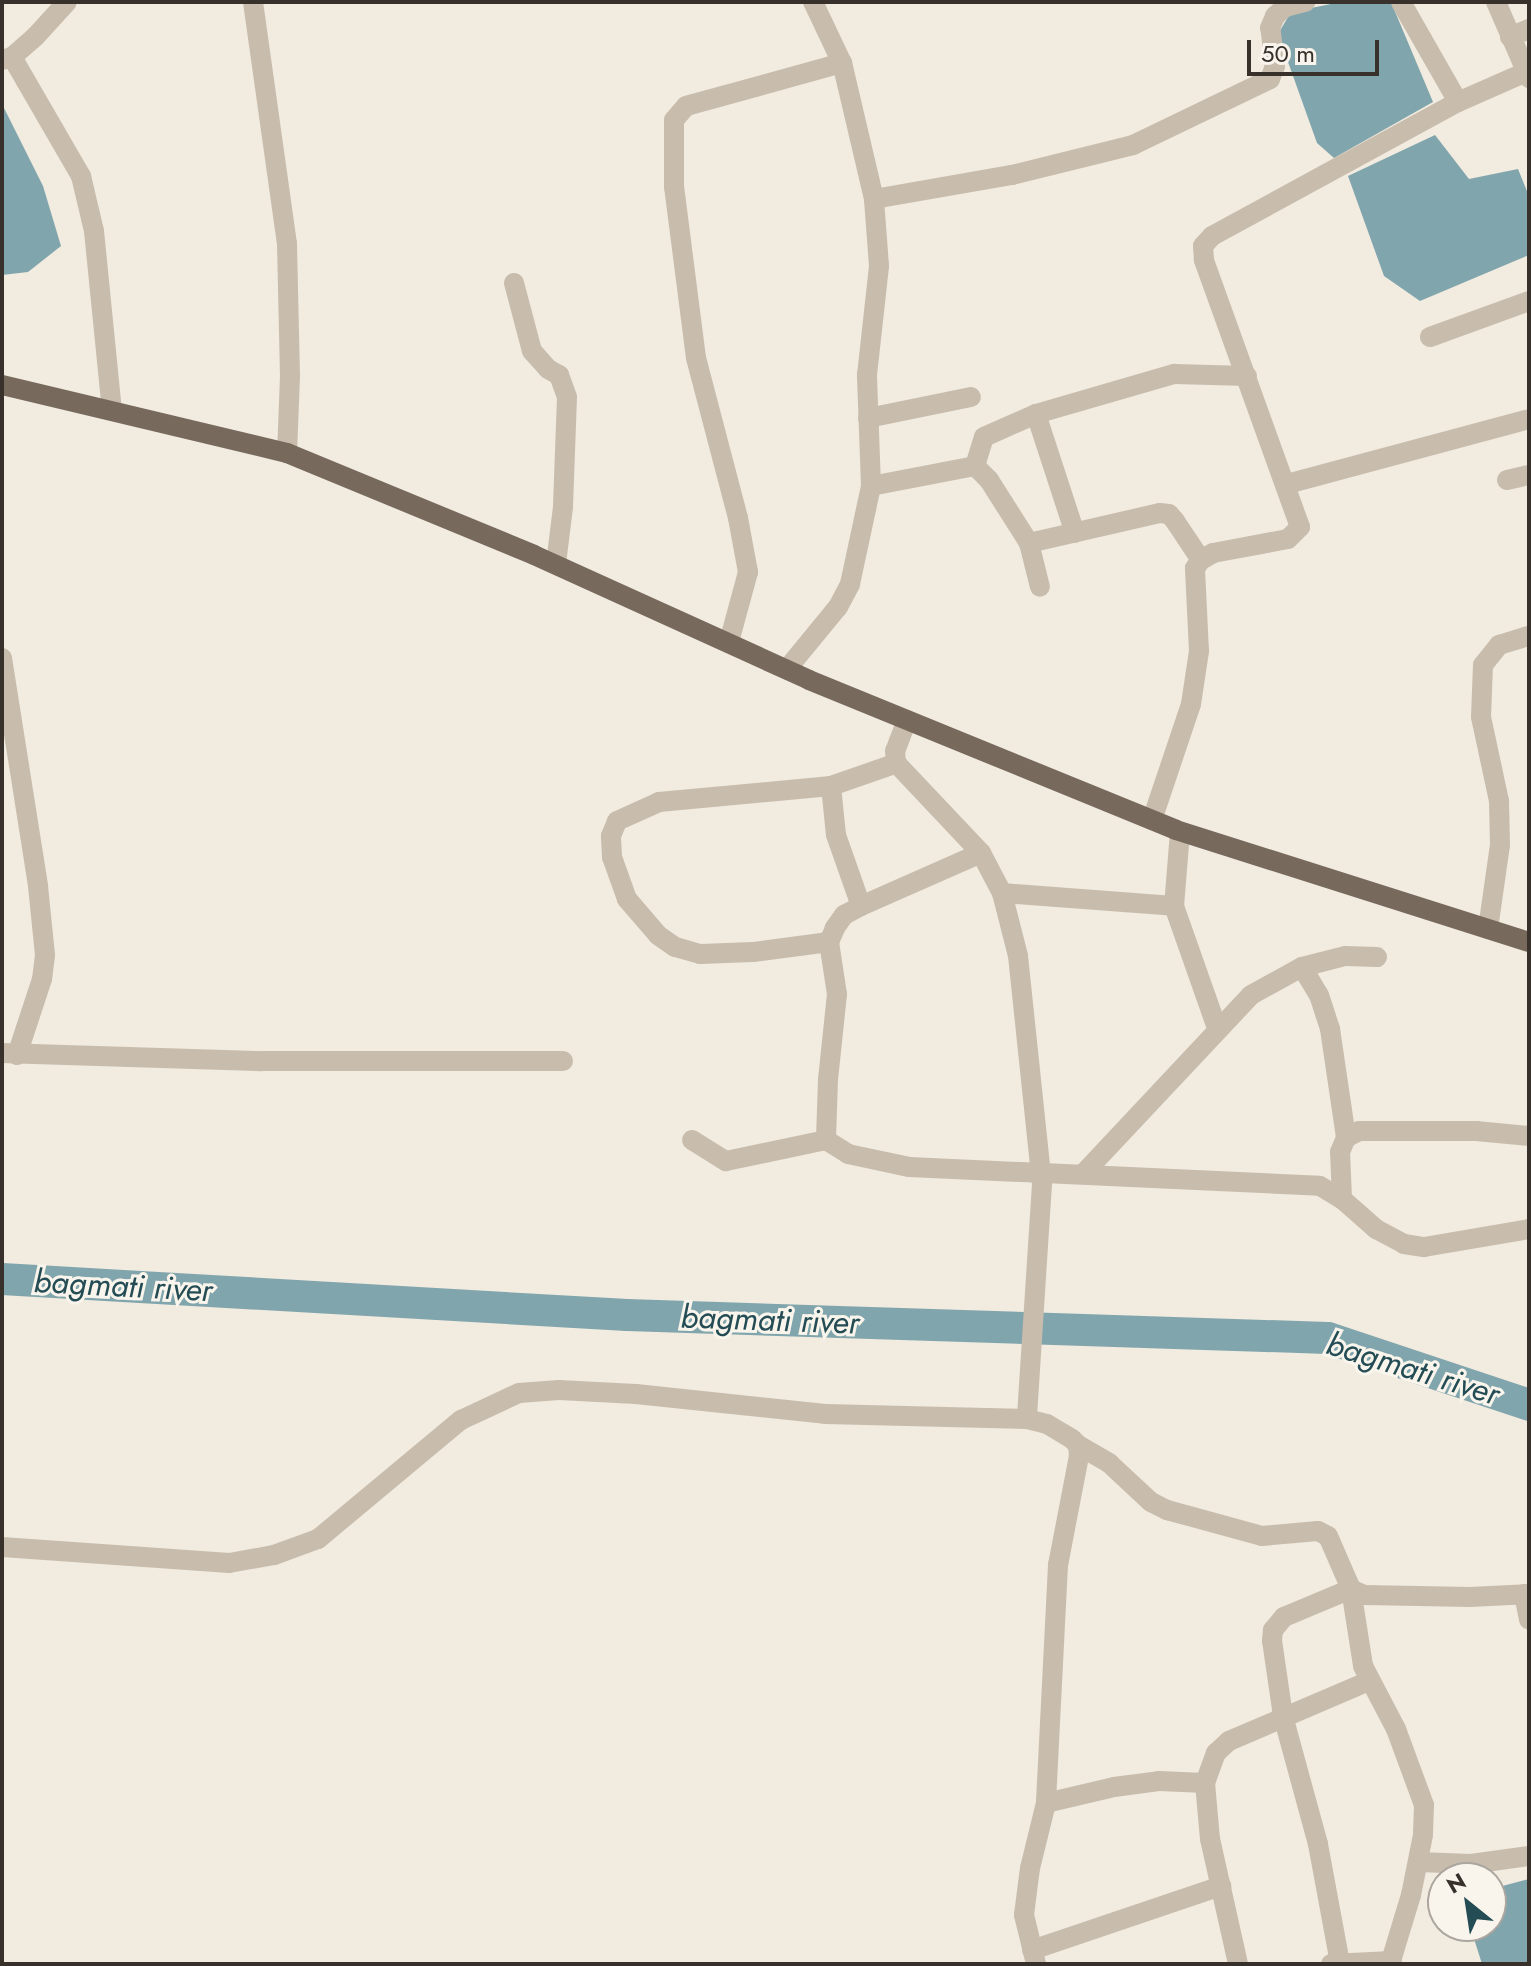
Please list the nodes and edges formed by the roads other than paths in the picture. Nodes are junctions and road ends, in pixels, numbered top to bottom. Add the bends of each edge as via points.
1 (67, 2) edge
2 (253, 2) edge
3 (813, 2) edge
4 (1305, 2) edge
5 (1401, 2) edge
6 (1496, 2) edge
7 (1520, 33) edge
8 (7, 59) edge
9 (842, 63) junction
10 (1527, 75) edge
11 (1458, 102) junction
12 (874, 199) junction
13 (514, 283) dead end
14 (1529, 301) edge
15 (1430, 337) dead end
16 (1247, 376) junction
17 (2, 385) edge
18 (971, 397) dead end
19 (112, 410) junction
20 (1036, 414) junction
21 (868, 418) junction
22 (1529, 419) edge
23 (287, 453) junction
24 (975, 466) junction
25 (1529, 475) edge
26 (1507, 480) dead end
27 (1287, 484) junction
28 (871, 486) junction
29 (1075, 533) junction
30 (1029, 543) junction
31 (1201, 560) junction
32 (556, 564) junction
33 (1040, 587) dead end
34 (1529, 636) edge
35 (729, 642) junction
36 (2, 658) edge
37 (787, 669) junction
38 (907, 720) junction
39 (897, 763) junction
40 (831, 786) junction
41 (1152, 820) junction
42 (1180, 832) junction
43 (981, 853) junction
44 (1002, 893) junction
45 (861, 906) junction
46 (1174, 906) junction
47 (1488, 929) junction
48 (829, 942) junction
49 (1529, 942) edge
50 (1377, 957) dead end
51 (1302, 967) junction
52 (1217, 1028) junction
53 (10, 1054) edge
54 (563, 1061) dead end
55 (1529, 1136) edge
56 (1346, 1138) junction
57 (692, 1140) dead end
58 (826, 1140) junction
59 (1083, 1174) junction
60 (1041, 1178) junction
61 (1342, 1199) junction
62 (1529, 1229) edge
63 (1027, 1419) junction
64 (1078, 1445) junction
65 (2, 1547) edge
66 (1351, 1589) junction
67 (1526, 1594) edge
68 (1529, 1620) edge
69 (1369, 1681) junction
70 (1283, 1716) junction
71 (1205, 1783) junction
72 (1046, 1803) junction
73 (1529, 1856) edge
74 (1418, 1862) junction
75 (1221, 1886) junction
76 (1034, 1957) edge
77 (1335, 1963) edge
78 (1391, 1963) edge
79 (1238, 1964) edge

1 - 8 street
2 - 23 street via 287,244
3 - 9 street
4 - 12 street via 1275,16 1270,28 1275,66 1270,79 1133,145 1012,175
5 - 11 street
6 - 7 street
7 - 10 street
8 - 19 street via 81,176 94,231
9 - 12 street
9 - 35 street via 699,102 676,113 674,120 674,187 696,358 748,572
10 - 11 street
11 - 16 street via 1212,236 1203,246
12 - 21 street via 879,266 867,375
13 - 32 street via 532,351 559,375 567,397
14 - 15 street
16 - 20 street via 1174,374
16 - 27 street
17 - 19 main road
18 - 21 street
19 - 23 main road
20 - 24 street via 984,437
20 - 29 street
21 - 28 street
22 - 27 street
23 - 32 main road
24 - 28 street
24 - 30 street
25 - 26 street
27 - 31 street via 1299,517 1296,534
28 - 37 street via 850,584 838,607
29 - 30 street
29 - 31 street via 1169,514
30 - 33 street
31 - 41 street via 1195,568 1199,651 1191,704
32 - 35 main road
34 - 47 street via 1499,645 1483,665 1481,717 1494,761 1500,845
35 - 37 main road
36 - 53 street via 45,955 42,979
37 - 38 main road
38 - 39 street via 895,751
38 - 41 main road
39 - 40 street
39 - 43 street
40 - 45 street via 836,835
40 - 48 street via 659,802 617,821 611,836 612,857 627,899 675,947 713,954
41 - 42 main road
42 - 46 street
42 - 47 main road
43 - 44 street
43 - 45 street
44 - 46 street
44 - 60 street via 1027,1015
45 - 48 street via 844,915
46 - 52 street
47 - 49 main road
48 - 58 street via 837,994
50 - 51 street via 1345,956
51 - 52 street via 1251,995
51 - 56 street via 1330,1029
52 - 59 street
53 - 54 street
55 - 56 street via 1359,1131
56 - 61 street via 1340,1152
57 - 58 street via 726,1161
58 - 60 street via 848,1154 909,1167
59 - 60 street
59 - 61 street via 1320,1186
60 - 63 street
61 - 62 street via 1376,1229 1404,1244 1424,1247
63 - 64 street via 1047,1424
63 - 65 street via 825,1414 559,1390 519,1393 461,1420 318,1539 274,1555 229,1563
64 - 66 street via 1167,1510 1262,1536 1318,1531 1328,1536
64 - 72 street via 1058,1565
66 - 67 street via 1364,1595
66 - 69 street
66 - 70 street via 1276,1623 1272,1651
67 - 68 street
69 - 70 street
69 - 74 street via 1396,1729 1424,1805
70 - 71 street via 1229,1741 1216,1753
70 - 77 street via 1318,1844
71 - 72 street via 1159,1781
71 - 75 street
72 - 76 street via 1024,1915
73 - 74 street via 1471,1864
74 - 78 street
75 - 76 street
75 - 79 street
77 - 78 street

